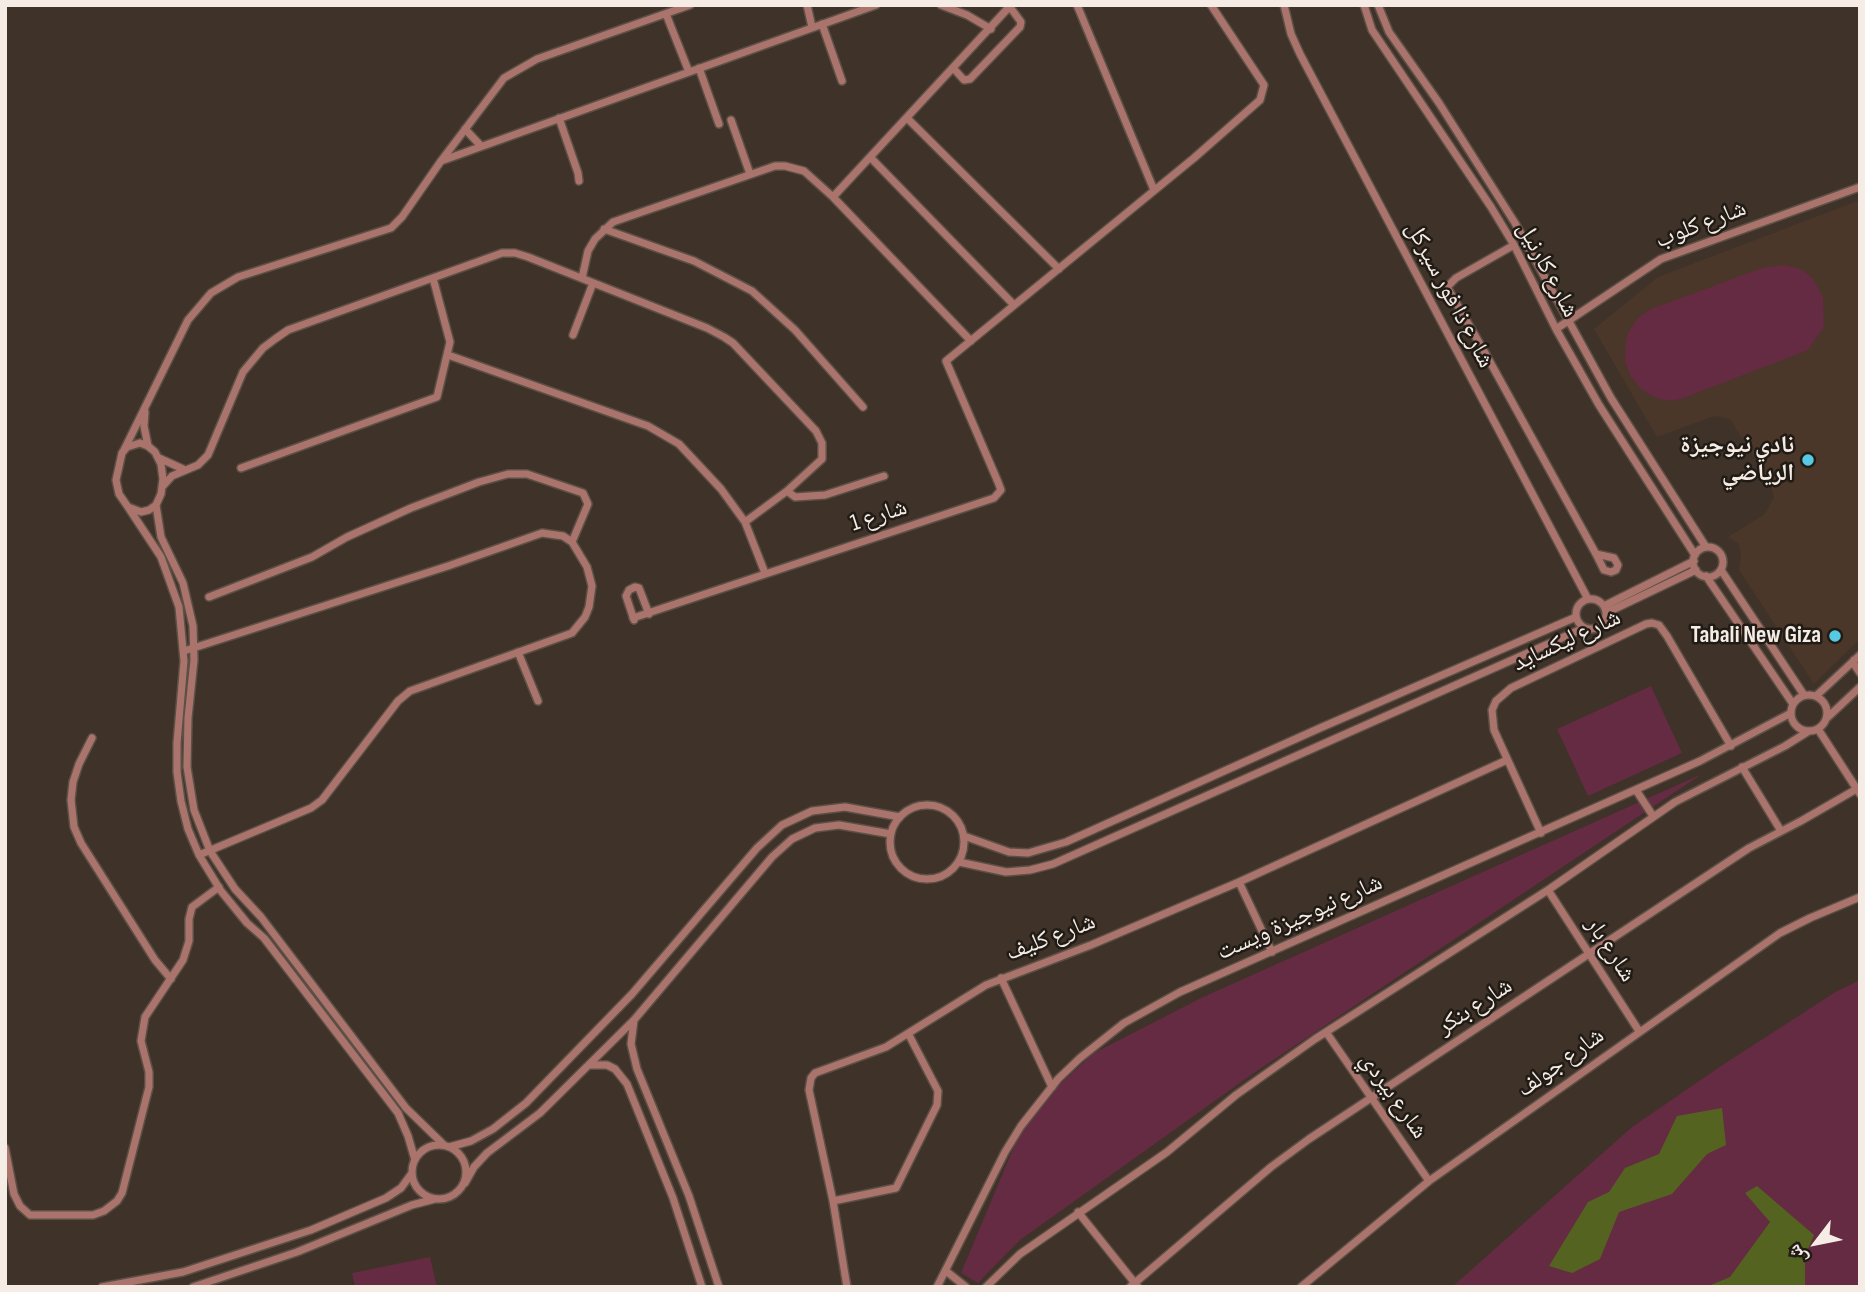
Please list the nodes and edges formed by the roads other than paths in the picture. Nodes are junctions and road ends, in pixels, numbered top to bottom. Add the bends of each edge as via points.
1 (690, 5) edge
2 (807, 5) edge
3 (876, 5) edge
4 (941, 5) edge
5 (1077, 5) edge
6 (1211, 5) edge
7 (1284, 5) edge
8 (1364, 5) edge
9 (1378, 5) edge
10 (1011, 6) edge
11 (666, 14) junction
12 (822, 24) junction
13 (812, 27) junction
14 (991, 29) junction
15 (699, 68) junction
16 (954, 69) junction
17 (689, 72) junction
18 (842, 81) dead end
19 (559, 118) junction
20 (908, 118) junction
21 (731, 120) dead end
22 (719, 124) dead end
23 (465, 129) junction
24 (481, 146) junction
25 (871, 159) junction
26 (441, 161) junction
27 (1482, 171) junction
28 (750, 174) junction
29 (1471, 178) junction
30 (579, 181) dead end
31 (1860, 187) edge
32 (1154, 190) junction
33 (833, 197) junction
34 (604, 229) junction
35 (1514, 245) junction
36 (1059, 269) junction
37 (433, 278) junction
38 (582, 278) junction
39 (593, 283) junction
40 (1014, 305) junction
41 (1568, 323) junction
42 (1556, 329) junction
43 (573, 335) dead end
44 (971, 341) junction
45 (448, 355) junction
46 (1611, 398) junction
47 (147, 405) junction
48 (1599, 405) junction
49 (863, 407) dead end
50 (148, 446) junction
51 (124, 450) junction
52 (158, 458) junction
53 (241, 468) dead end
54 (184, 469) junction
55 (884, 476) dead end
56 (163, 486) junction
57 (787, 491) junction
58 (156, 505) junction
59 (128, 507) junction
60 (745, 522) junction
61 (572, 542) junction
62 (1706, 548) junction
63 (1596, 554) dead end
64 (1695, 562) junction
65 (1721, 570) junction
66 (765, 573) junction
67 (1706, 576) junction
68 (209, 597) dead end
69 (1588, 600) junction
70 (1605, 610) junction
71 (649, 614) junction
72 (1576, 617) junction
73 (1584, 628) junction
74 (194, 648) junction
75 (184, 651) junction
76 (518, 652) junction
77 (1857, 657) edge
78 (1788, 671) junction
79 (1860, 673) edge
80 (1777, 678) junction
81 (1860, 687) edge
82 (1804, 695) junction
83 (1816, 696) junction
84 (538, 701) dead end
85 (1793, 705) junction
86 (1791, 713) junction
87 (1827, 717) junction
88 (1818, 729) junction
89 (1809, 732) junction
90 (92, 738) dead end
91 (1731, 746) junction
92 (1507, 760) junction
93 (1742, 767) junction
94 (1636, 790) junction
95 (1858, 790) edge
96 (1653, 816) junction
97 (900, 817) junction
98 (1781, 831) junction
99 (1541, 832) junction
100 (891, 834) junction
101 (964, 836) junction
102 (210, 851) junction
103 (199, 855) junction
104 (960, 862) junction
105 (1239, 882) junction
106 (219, 887) junction
107 (1548, 890) junction
108 (1860, 897) edge
109 (254, 909) junction
110 (244, 919) junction
111 (683, 936) junction
112 (696, 947) junction
113 (1272, 952) junction
114 (1590, 954) junction
115 (1001, 978) junction
116 (171, 979) junction
117 (634, 1020) junction
118 (342, 1026) junction
119 (1639, 1031) junction
120 (335, 1032) junction
121 (1326, 1032) junction
122 (909, 1035) junction
123 (589, 1065) junction
124 (636, 1069) junction
125 (622, 1076) junction
126 (1052, 1087) junction
127 (1370, 1099) junction
128 (406, 1108) junction
129 (398, 1113) junction
130 (446, 1146) junction
131 (5, 1148) edge
132 (415, 1160) junction
133 (412, 1173) junction
134 (1429, 1181) junction
135 (465, 1183) junction
136 (435, 1199) junction
137 (833, 1201) junction
138 (1078, 1212) junction
139 (946, 1271) junction
140 (137, 1284) edge
141 (1134, 1285) edge
142 (102, 1287) edge
143 (193, 1287) edge
144 (702, 1287) edge
145 (719, 1287) edge
146 (847, 1287) edge
147 (937, 1287) edge
148 (966, 1287) edge
149 (986, 1287) edge
150 (1301, 1287) edge

1 - 11 street
2 - 13 street
3 - 12 street
4 - 14 street
5 - 32 street
6 - 32 street via 1264,91 1255,105
7 - 69 street, شارع ذا فور سيركل via 1300,54
8 - 29 street, شارع كارنيل via 1372,30
9 - 27 street, شارع كارنيل via 1389,32
10 - 14 street
10 - 16 street via 1020,27 970,79 964,80
11 - 17 street
11 - 23 street via 520,68 504,78
12 - 13 street
12 - 18 street
13 - 15 street
14 - 16 street
15 - 17 street
15 - 22 street
16 - 20 street
17 - 19 street
19 - 24 street
19 - 30 street
20 - 25 street
20 - 36 street
21 - 28 street
23 - 24 street
23 - 26 street
24 - 26 street
25 - 33 street
25 - 40 street
26 - 47 street via 391,228 238,277 211,293 188,320
27 - 29 street
27 - 41 street, شارع كارنيل
28 - 33 street via 775,166 795,168
28 - 34 street
29 - 35 street, شارع كارنيل
31 - 41 street, شارع كلوب via 1661,259
32 - 36 street
33 - 44 street
34 - 38 street via 588,251
34 - 49 street via 694,261 752,291 795,330
35 - 42 street, شارع كارنيل
35 - 63 street via 1447,287
36 - 40 street
37 - 38 street via 502,253 515,253
37 - 45 street via 450,342
37 - 54 street via 288,330 262,348 243,372 208,455 198,465
38 - 39 street
39 - 43 street
39 - 57 street via 724,337 816,431 822,459
40 - 44 street
41 - 42 street, شارع كلوب
41 - 46 street, شارع كارنيل
42 - 48 street, شارع كارنيل
44 - 66 street, شارع 1 via 946,361 1001,491 994,498
45 - 53 street via 434,400
45 - 60 street via 648,426 678,444
46 - 48 street
46 - 62 street, شارع كارنيل
47 - 50 street via 144,426
47 - 51 street
48 - 64 street, شارع كارنيل
50 - 51 street via 135,443
50 - 52 street
51 - 59 street via 116,480
52 - 54 street
52 - 56 street
54 - 56 street
55 - 57 street via 825,495 795,497
56 - 58 street
57 - 60 street
58 - 59 street via 141,512
58 - 74 street via 161,537 189,604
59 - 75 street via 171,579
60 - 66 street
61 - 68 street via 588,504 583,493 536,477 508,474 411,508 305,560
61 - 74 street via 552,533 530,535
61 - 76 street via 592,586 585,617 572,633
62 - 64 street via 1699,550
62 - 65 street via 1719,551
64 - 67 street
64 - 70 street
65 - 67 street
65 - 78 street
66 - 71 street, شارع 1
67 - 80 street
69 - 70 street via 1597,600
69 - 72 street via 1578,607
70 - 73 street via 1605,621 1599,627
71 - 71 street, شارع 1 via 639,588 628,590 633,619
72 - 73 street
72 - 101 street via 1066,842 1028,853 1009,852
73 - 104 street via 1053,864 1006,872
74 - 75 street
74 - 102 street via 187,767 194,810
75 - 103 street via 177,772 183,810
76 - 84 street
76 - 102 street via 410,691 322,800
77 - 79 street via 1854,664
77 - 83 street
78 - 80 street
78 - 82 street
80 - 85 street
81 - 87 street
82 - 83 street
82 - 85 street
83 - 87 street via 1825,702
85 - 86 street
86 - 89 street via 1798,728
86 - 91 street, شارع نيوجيزة ويست
87 - 88 street
88 - 89 street
88 - 95 street
89 - 93 street
90 - 116 street via 73,782 74,827
91 - 92 street, شارع ليكسايد via 1667,636 1652,623 1503,693 1492,720
91 - 94 street, شارع نيوجيزة ويست
92 - 99 street, شارع ليكسايد
92 - 105 street, شارع كليف
93 - 96 street
93 - 98 street
94 - 96 street
94 - 99 street, شارع نيوجيزة ويست
95 - 98 street, شارع بنكر
96 - 107 street
97 - 100 street
97 - 101 street via 915,807 936,806 955,817
97 - 111 street via 845,807 812,811 782,825
98 - 114 street, شارع بنكر
99 - 113 street, شارع نيوجيزة ويست
100 - 104 street via 897,864 917,878 941,878
100 - 112 street via 839,825 815,828 792,839
101 - 104 street
102 - 103 street
102 - 109 street
103 - 106 street
105 - 113 street
105 - 115 street, شارع كليف
106 - 110 street
106 - 116 street via 192,907 187,951
107 - 114 street, شارع بار
107 - 121 street
108 - 119 street, شارع جولف via 1780,933
109 - 110 street
109 - 118 street
110 - 120 street via 264,938
111 - 112 street
111 - 130 street via 526,1103 471,1141
112 - 117 street
113 - 126 street, شارع نيوجيزة ويست via 1153,1005 1103,1038
114 - 119 street, شارع بار
114 - 127 street, شارع بنكر
115 - 122 street, شارع كليف
115 - 126 street
116 - 131 street via 142,1029 149,1087 117,1201 93,1215 30,1215 14,1194
117 - 123 street
117 - 124 street via 631,1044
118 - 120 street
118 - 128 street
119 - 134 street, شارع جولف
120 - 129 street
121 - 127 street, شارع بيردي
121 - 138 street via 1236,1095 1167,1152
122 - 137 street via 938,1091 937,1105 896,1188
122 - 137 street, شارع كليف via 820,1070 811,1078 808,1090
123 - 125 street via 607,1065
123 - 135 street via 540,1113 487,1153
124 - 125 street
124 - 145 street via 689,1196
125 - 144 street via 664,1176
126 - 139 street, شارع نيوجيزة ويست via 1005,1152
127 - 134 street, شارع بيردي
127 - 141 street, شارع بنكر via 1272,1167
128 - 129 street
128 - 130 street
129 - 132 street
130 - 132 street via 427,1148
130 - 135 street via 463,1158
132 - 133 street
133 - 136 street via 419,1190
133 - 140 street via 386,1198 322,1225
134 - 150 street, شارع جولف
135 - 136 street via 458,1193
136 - 143 street
137 - 146 street, شارع كليف
138 - 141 street
138 - 149 street via 1020,1254
139 - 147 street, شارع نيوجيزة ويست
139 - 148 street
140 - 142 street

